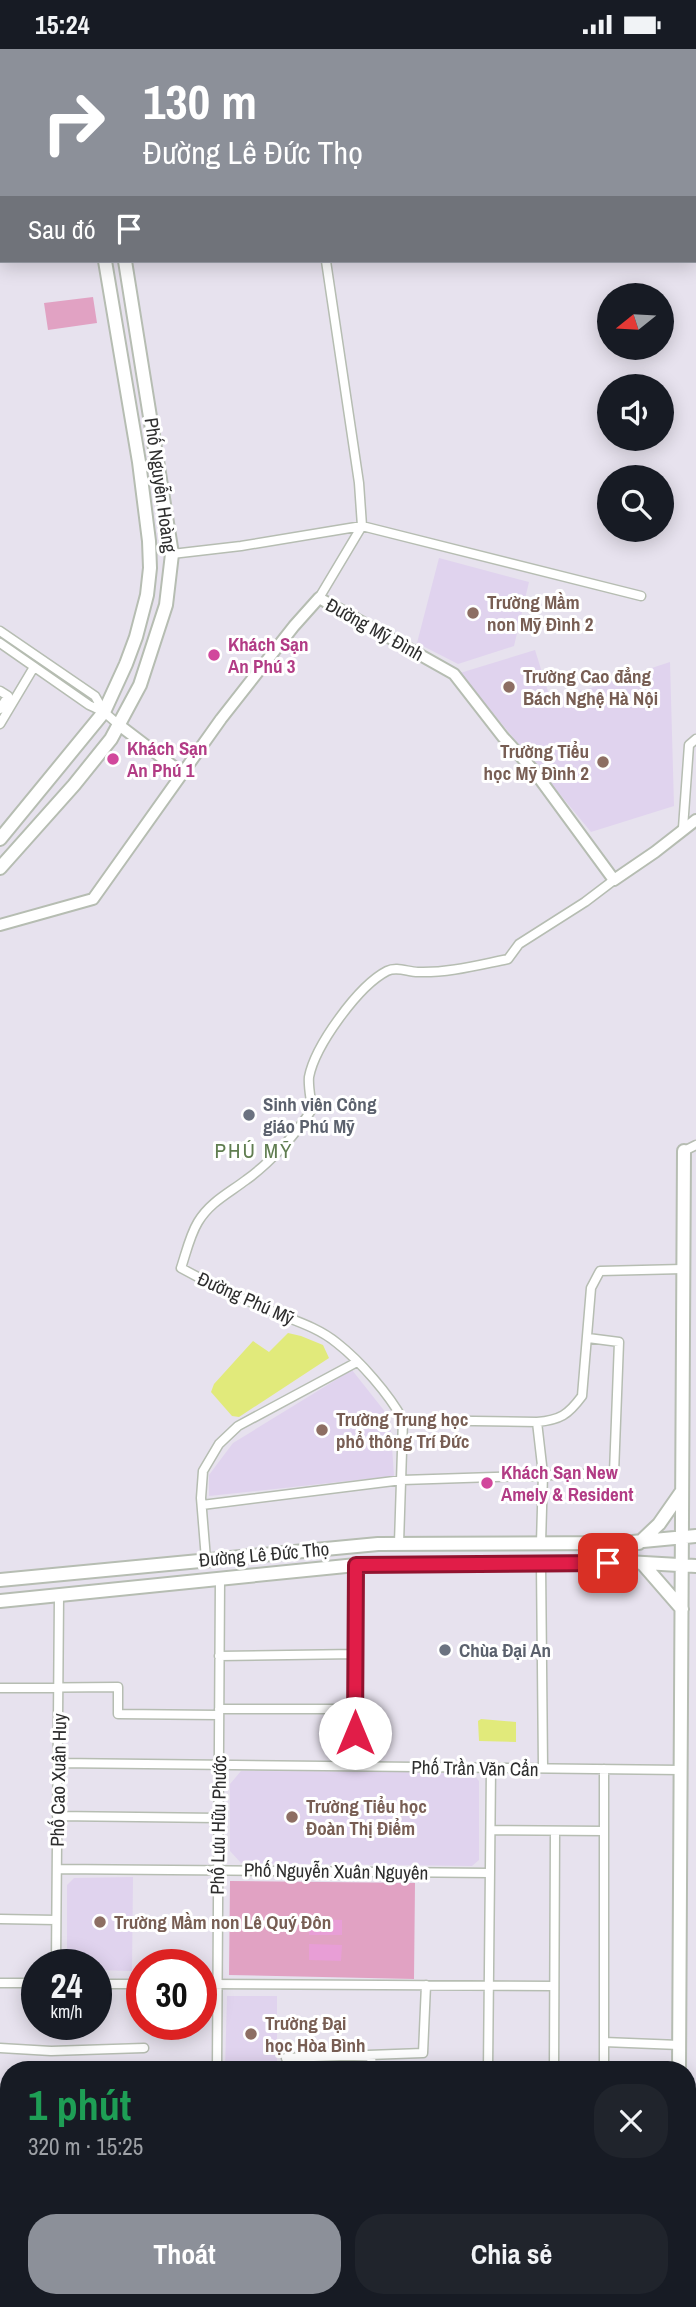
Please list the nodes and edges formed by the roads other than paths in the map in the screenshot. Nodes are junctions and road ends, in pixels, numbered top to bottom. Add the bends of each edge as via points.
1 (105, 263) edge
2 (125, 263) edge
3 (326, 263) edge
4 (362, 526) junction
5 (172, 554) junction
6 (641, 596) dead end
7 (319, 598) junction
8 (0, 631) edge
9 (0, 643) edge
10 (34, 667) junction
11 (0, 691) edge
12 (0, 709) edge
13 (104, 712) junction
14 (0, 724) edge
15 (119, 725) junction
16 (696, 739) edge
17 (182, 773) junction
18 (696, 820) edge
19 (683, 828) junction
20 (0, 839) edge
21 (0, 868) edge
22 (614, 880) junction
23 (0, 925) edge
24 (690, 1148) edge
25 (682, 1269) junction
26 (588, 1338) junction
27 (357, 1362) junction
28 (403, 1420) junction
29 (537, 1422) junction
30 (543, 1474) junction
31 (402, 1481) junction
32 (682, 1490) junction
33 (202, 1505) junction
34 (682, 1536) junction
35 (696, 1536) edge
36 (399, 1543) junction
37 (541, 1543) junction
38 (633, 1543) junction
39 (206, 1559) junction
40 (627, 1562) junction
41 (642, 1563) junction
42 (541, 1564) junction
43 (356, 1565) junction
44 (682, 1566) junction
45 (696, 1566) edge
46 (219, 1579) junction
47 (0, 1580) edge
48 (59, 1596) junction
49 (0, 1601) edge
50 (682, 1609) junction
51 (689, 1631) edge
52 (356, 1654) junction
53 (219, 1656) junction
54 (59, 1687) junction
55 (0, 1688) edge
56 (355, 1709) junction
57 (219, 1712) junction
58 (58, 1763) junction
59 (219, 1765) junction
60 (355, 1766) junction
61 (491, 1768) junction
62 (542, 1768) junction
63 (604, 1769) junction
64 (681, 1770) junction
65 (57, 1816) junction
66 (218, 1818) junction
67 (491, 1830) junction
68 (555, 1831) junction
69 (604, 1831) junction
70 (57, 1869) junction
71 (218, 1870) junction
72 (490, 1873) junction
73 (0, 1919) edge
74 (56, 1920) junction
75 (56, 1949) edge
76 (0, 1983) edge
77 (21, 1983) edge
78 (217, 1984) joint
79 (425, 1985) junction
80 (489, 1986) junction
81 (554, 1986) junction
82 (216, 2040) edge
83 (604, 2042) junction
84 (679, 2045) junction
85 (0, 2048) edge
86 (144, 2048) dead end
87 (371, 2055) junction
88 (286, 2058) dead end
89 (216, 2061) edge
90 (371, 2061) edge
91 (488, 2061) edge
92 (554, 2061) edge
93 (604, 2061) edge
94 (679, 2061) edge

1 - 13 main road, Phố Nguyễn Hoàng via 139,461 149,568 136,637
2 - 5 main road, Phố Nguyễn Hoàng
3 - 4 street
4 - 5 street
4 - 6 street
4 - 7 street
5 - 15 main road, Phố Nguyễn Hoàng via 159,631 140,685
7 - 17 street, Đường Mỹ Đình
7 - 22 street, Đường Mỹ Đình via 454,674 534,771
8 - 13 street via 95,696
9 - 10 street
10 - 13 street
10 - 14 street
11 - 12 street via 8,696
13 - 15 street
13 - 20 main road, Phố Nguyễn Hoàng
15 - 17 street
15 - 21 main road, Phố Nguyễn Hoàng via 74,785
16 - 19 street via 689,745
17 - 23 street, Đường Mỹ Đình via 93,899
18 - 19 street
19 - 22 street
22 - 27 street, Đường Phú Mỹ via 519,944 508,959 454,971 387,971 359,995 321,1044 309,1080 312,1109 301,1127 249,1179 214,1201 198,1223 181,1268 309,1325
24 - 25 main road
25 - 26 street via 600,1271 591,1288
25 - 32 main road
26 - 29 street via 582,1396 556,1420
26 - 30 street via 618,1342 614,1473
27 - 28 street, Đường Phú Mỹ
27 - 33 street via 238,1426 219,1444 203,1471
28 - 29 street
28 - 31 street
29 - 30 street
30 - 31 street
30 - 37 street
31 - 33 street
31 - 36 street
32 - 34 main road
32 - 38 main road via 659,1524
33 - 39 street
34 - 35 main road, Đường Lê Đức Thọ
34 - 38 main road, Đường Lê Đức Thọ
34 - 44 main road
36 - 37 main road, Đường Lê Đức Thọ
36 - 39 main road, Đường Lê Đức Thọ
37 - 38 main road, Đường Lê Đức Thọ
38 - 40 main road
39 - 47 main road, Đường Lê Đức Thọ
40 - 41 main road, Đường Lê Đức Thọ
40 - 42 main road, Đường Lê Đức Thọ
41 - 44 main road, Đường Lê Đức Thọ
41 - 50 main road
42 - 43 main road, Đường Lê Đức Thọ
42 - 62 street
43 - 46 main road, Đường Lê Đức Thọ
43 - 52 street
44 - 45 main road, Đường Lê Đức Thọ
44 - 50 main road
46 - 48 main road, Đường Lê Đức Thọ
46 - 53 street, Phố Lưu Hữu Phước
48 - 49 main road, Đường Lê Đức Thọ
48 - 54 street, Phố Cao Xuân Huy
50 - 51 main road
51 - 64 main road
52 - 53 street
52 - 56 street
53 - 57 street, Phố Lưu Hữu Phước
54 - 55 street
54 - 57 street via 118,1687 118,1714
54 - 58 street, Phố Cao Xuân Huy
56 - 57 street
56 - 60 street
57 - 59 street, Phố Lưu Hữu Phước
58 - 59 street, Phố Trần Văn Cẩn
58 - 65 street, Phố Cao Xuân Huy
59 - 60 street, Phố Trần Văn Cẩn
59 - 66 street, Phố Lưu Hữu Phước
60 - 61 street, Phố Trần Văn Cẩn
61 - 62 street, Phố Trần Văn Cẩn
61 - 67 street
62 - 63 street, Phố Trần Văn Cẩn
63 - 64 street, Phố Trần Văn Cẩn
63 - 69 street
64 - 84 main road
65 - 66 street
65 - 70 street, Phố Cao Xuân Huy
66 - 71 street, Phố Lưu Hữu Phước
67 - 68 street
67 - 72 street
68 - 69 street
68 - 81 street
69 - 83 street
70 - 71 street, Phố Nguyễn Xuân Nguyên
70 - 74 street, Phố Cao Xuân Huy
71 - 72 street, Phố Nguyễn Xuân Nguyên
71 - 78 street, Phố Lưu Hữu Phước
72 - 80 street
73 - 74 street
74 - 75 street, Phố Cao Xuân Huy
76 - 77 street
78 - 79 street
79 - 80 street
79 - 87 street via 424,2053
80 - 81 street
80 - 91 street
81 - 92 street
82 - 89 street, Phố Lưu Hữu Phước
83 - 84 street
83 - 93 street
84 - 94 main road
85 - 86 street
87 - 88 street
87 - 90 street

